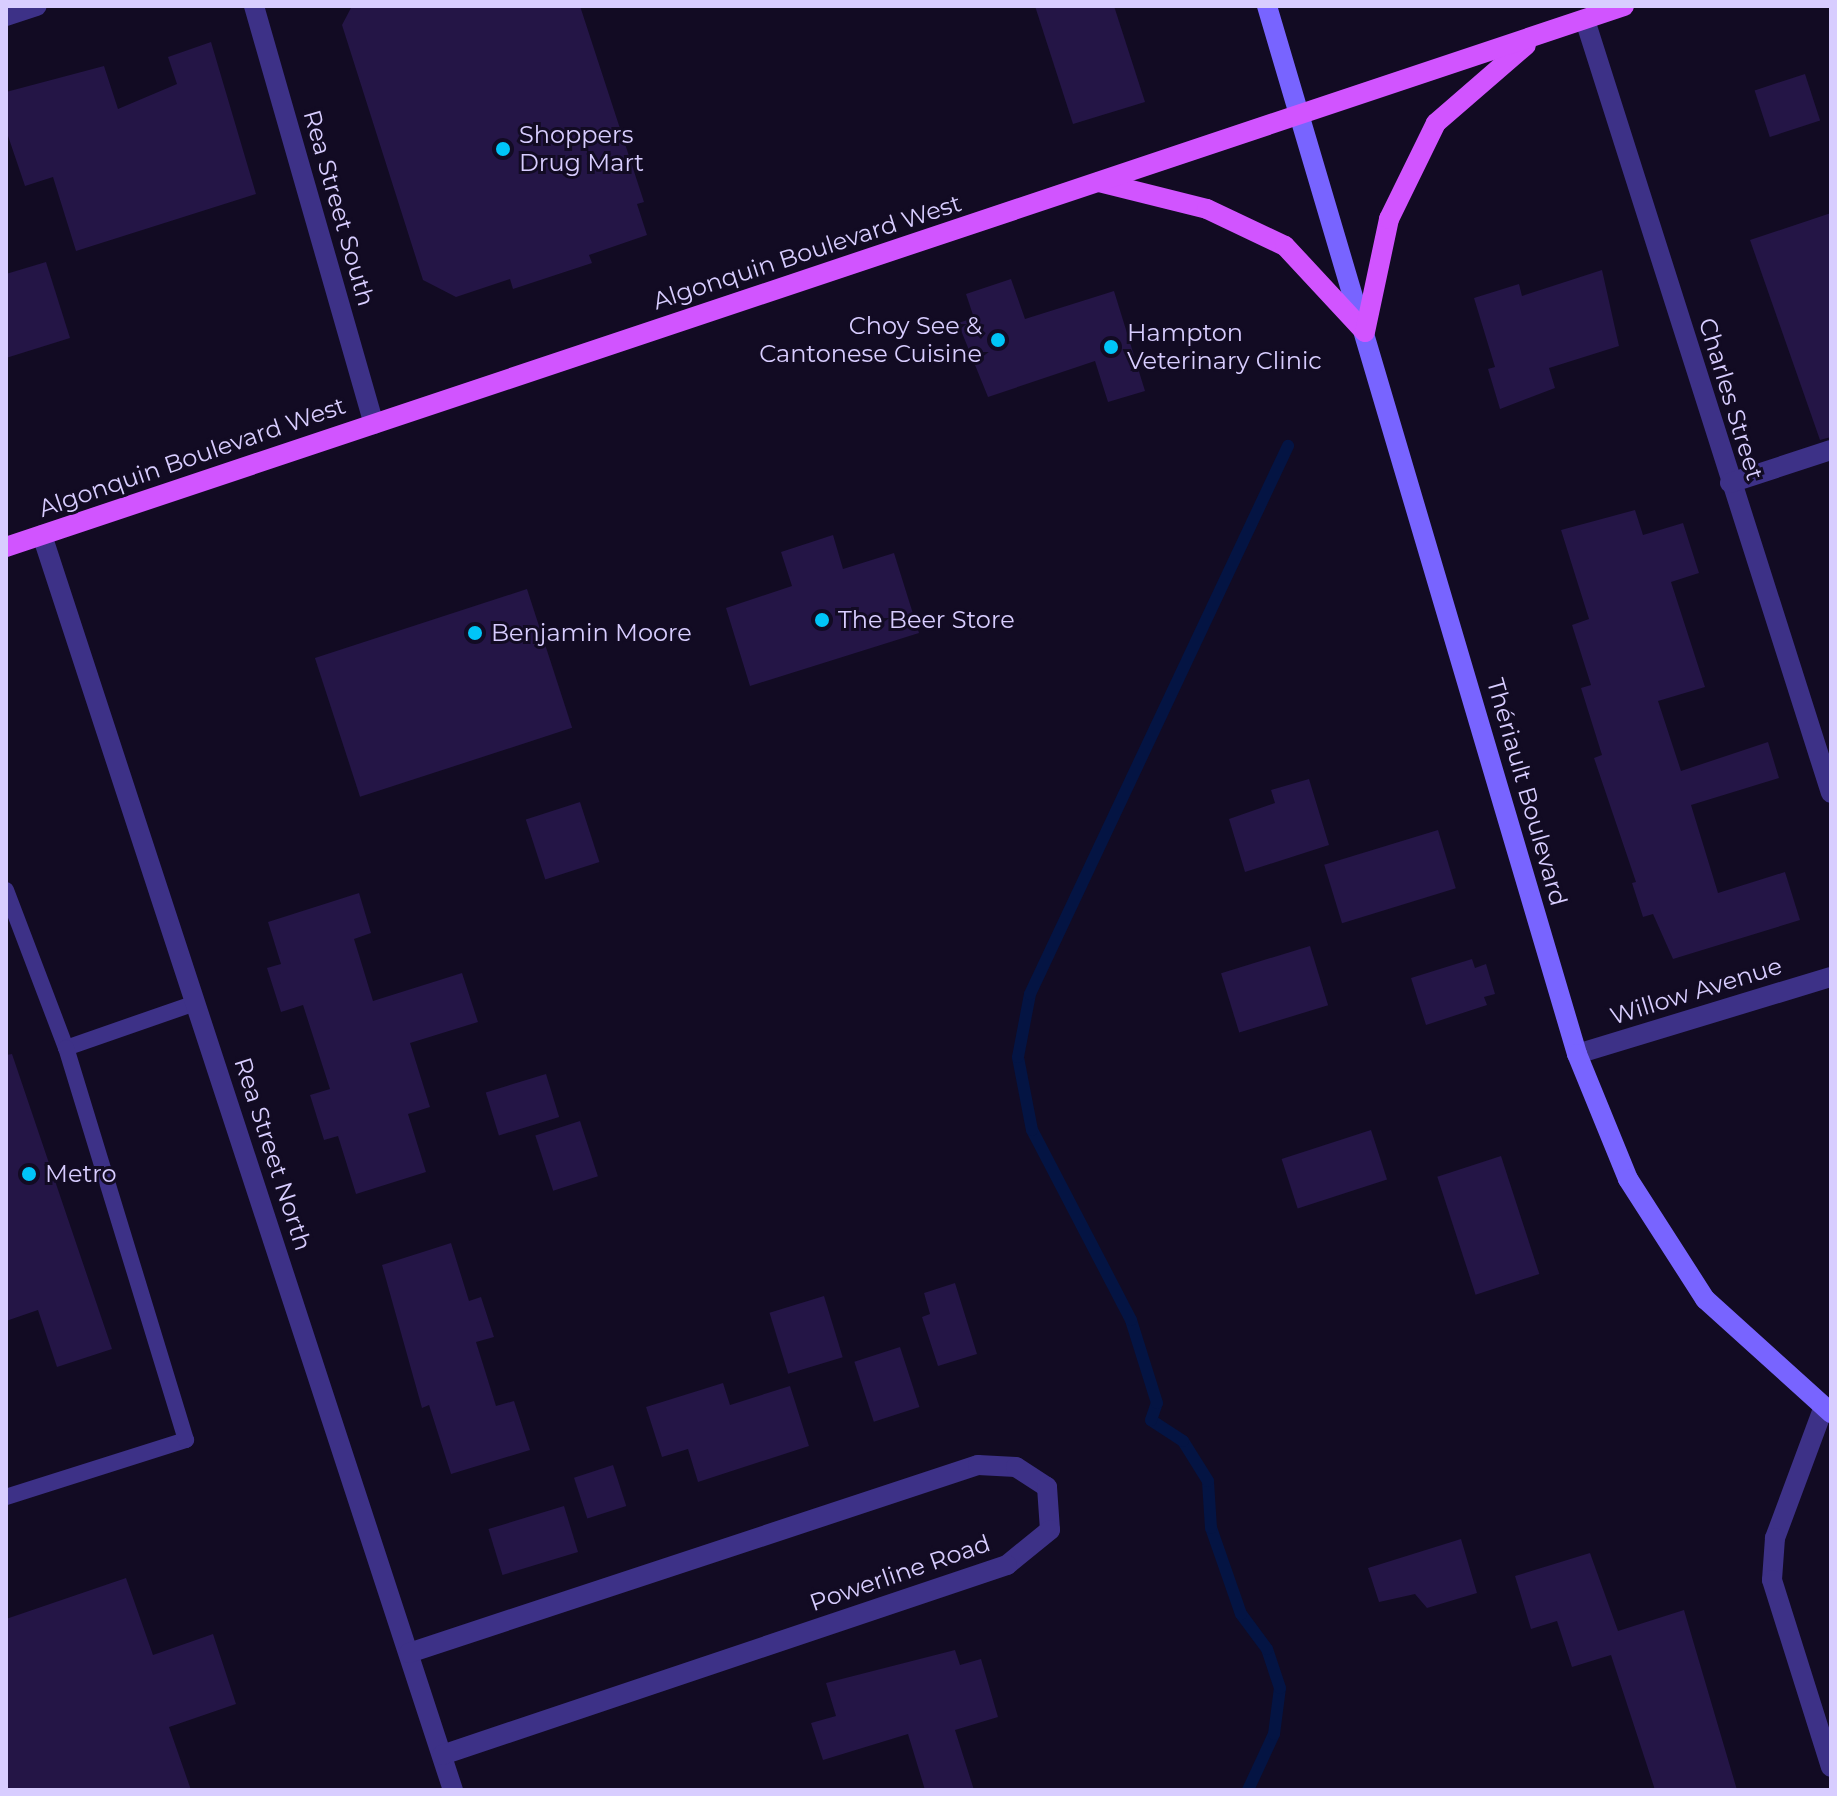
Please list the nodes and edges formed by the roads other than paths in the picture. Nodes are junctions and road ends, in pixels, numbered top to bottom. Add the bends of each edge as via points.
1 (36, 6) edge
2 (254, 6) edge
3 (1267, 6) edge
4 (1624, 6) edge
5 (6, 16) edge
6 (1585, 20) junction
7 (1535, 37) junction
8 (1302, 115) junction
9 (1099, 182) junction
10 (1365, 332) junction
11 (374, 424) junction
12 (1831, 450) edge
13 (1730, 483) junction
14 (42, 535) junction
15 (6, 547) edge
16 (1831, 793) edge
17 (6, 890) edge
18 (1831, 977) edge
19 (195, 1003) junction
20 (66, 1048) junction
21 (1577, 1054) junction
22 (1827, 1411) edge
23 (6, 1497) edge
24 (409, 1653) junction
25 (442, 1755) junction
26 (1831, 1767) edge
27 (453, 1790) edge

1 - 5 street
2 - 11 street, Rea Street South
3 - 8 main road, Thériault Boulevard
4 - 6 main road, Algonquin Boulevard West
6 - 7 main road, Algonquin Boulevard West
6 - 13 street, Charles Street
7 - 8 main road, Algonquin Boulevard West
7 - 10 main road via 1436,123 1389,219
8 - 9 main road, Algonquin Boulevard West
8 - 10 main road, Thériault Boulevard
9 - 10 main road via 1207,209 1285,246
9 - 11 main road, Algonquin Boulevard West
10 - 21 main road, Thériault Boulevard
11 - 14 main road, Algonquin Boulevard West
12 - 13 street
13 - 16 street, Charles Street
14 - 15 main road, Algonquin Boulevard West
14 - 19 street, Rea Street North
17 - 20 lane
18 - 21 street, Willow Avenue
19 - 20 lane
19 - 24 street, Rea Street North
20 - 23 lane via 186,1440
21 - 22 main road, Thériault Boulevard via 1628,1179 1705,1299
22 - 26 street via 1775,1538 1772,1580
24 - 25 street, Rea Street North
24 - 25 street, Powerline Road via 978,1465 1016,1467 1047,1487 1050,1530 1007,1565
25 - 27 street, Rea Street North

